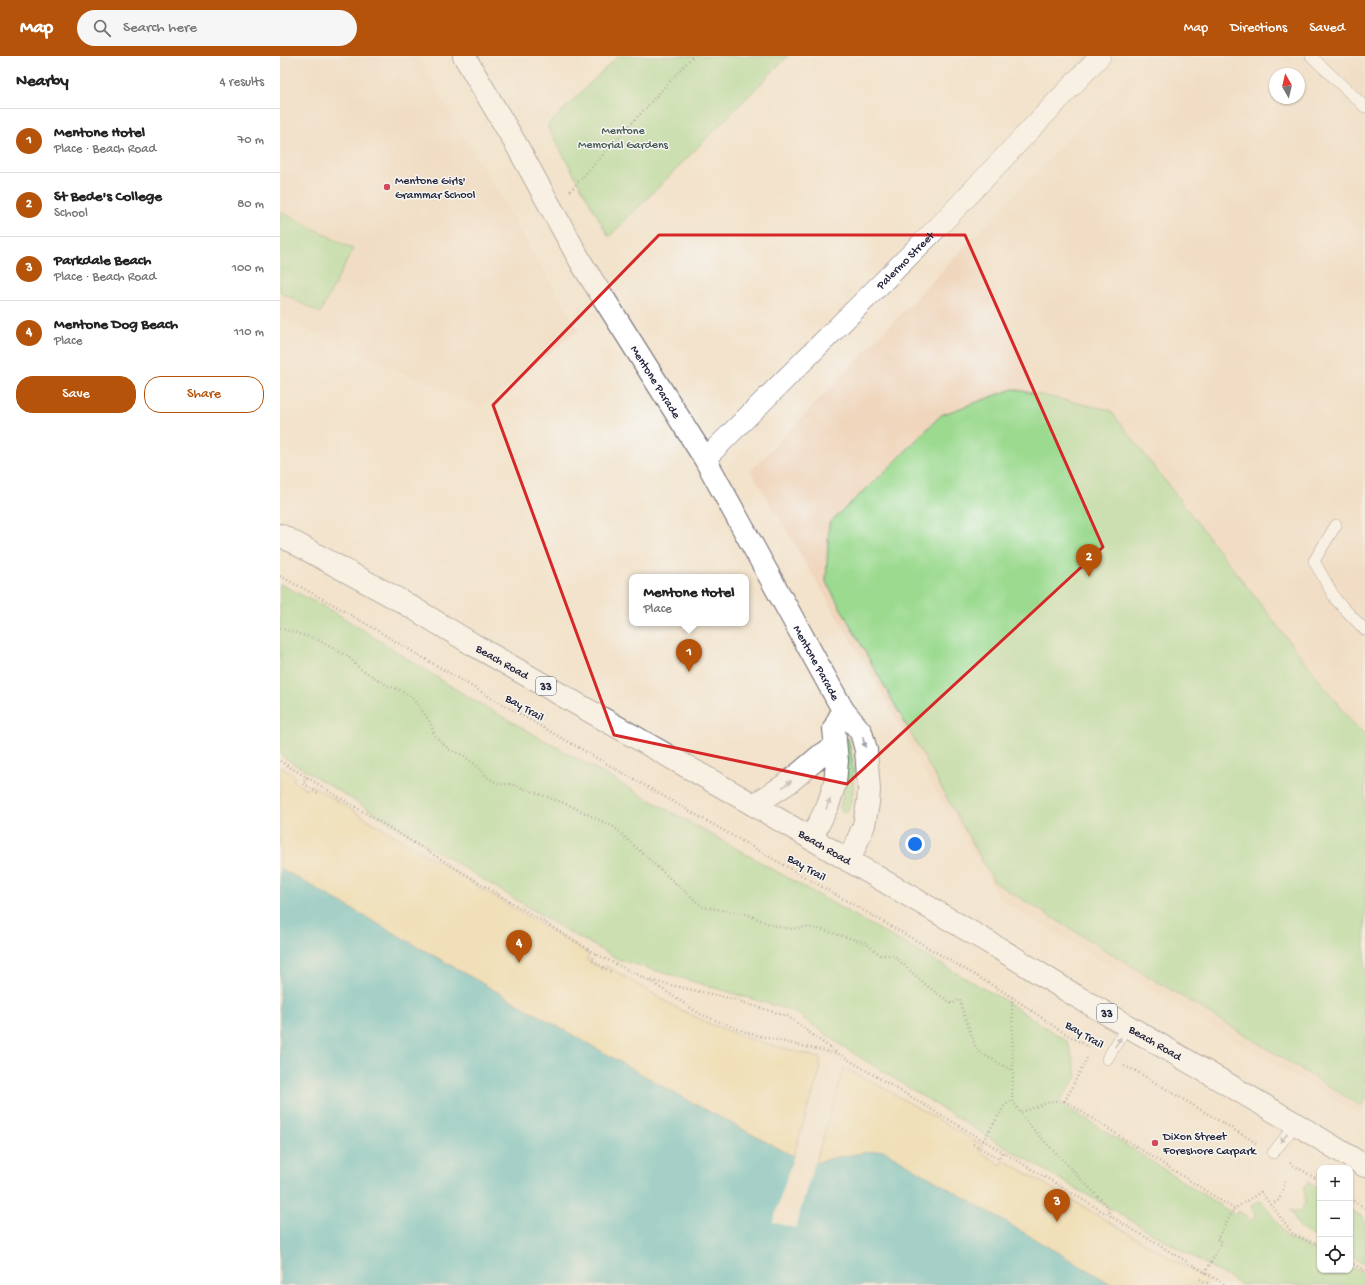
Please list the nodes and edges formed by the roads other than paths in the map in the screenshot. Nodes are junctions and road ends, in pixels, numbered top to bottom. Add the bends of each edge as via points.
1 (464, 56) edge
2 (1100, 56) edge
3 (1311, 56) edge
4 (1365, 107) edge
5 (705, 459) junction
6 (1336, 525) dead end
7 (280, 535) edge
8 (1365, 630) edge
9 (843, 710) junction
10 (835, 747) junction
11 (754, 805) junction
12 (811, 839) junction
13 (849, 861) junction
14 (1128, 1025) junction
15 (1107, 1058) road end
16 (1296, 1124) junction
17 (1273, 1153) road end
18 (1363, 1162) edge

1 - 5 main road, Mentone Parade via 582,264
2 - 5 street, Palermo Street via 942,223
3 - 4 lane
5 - 9 main road, Mentone Parade
6 - 8 lane via 1314,561 1336,600
7 - 11 main road, Beach Road / 33 via 402,602
9 - 10 main road, Mentone Parade via 834,729
9 -> 13 main road, Mentone Parade via 861,732 866,750 869,784 864,825
11 -> 10 main road
12 -> 10 main road, Mentone Parade via 828,805 835,782
11 - 12 main road, Beach Road / 33
12 - 13 main road, Beach Road / 33
13 - 14 main road, Beach Road / 33
15 -> 14 lane
14 - 16 main road, Beach Road / 33
16 -> 17 lane
16 - 18 main road, Beach Road / 33

